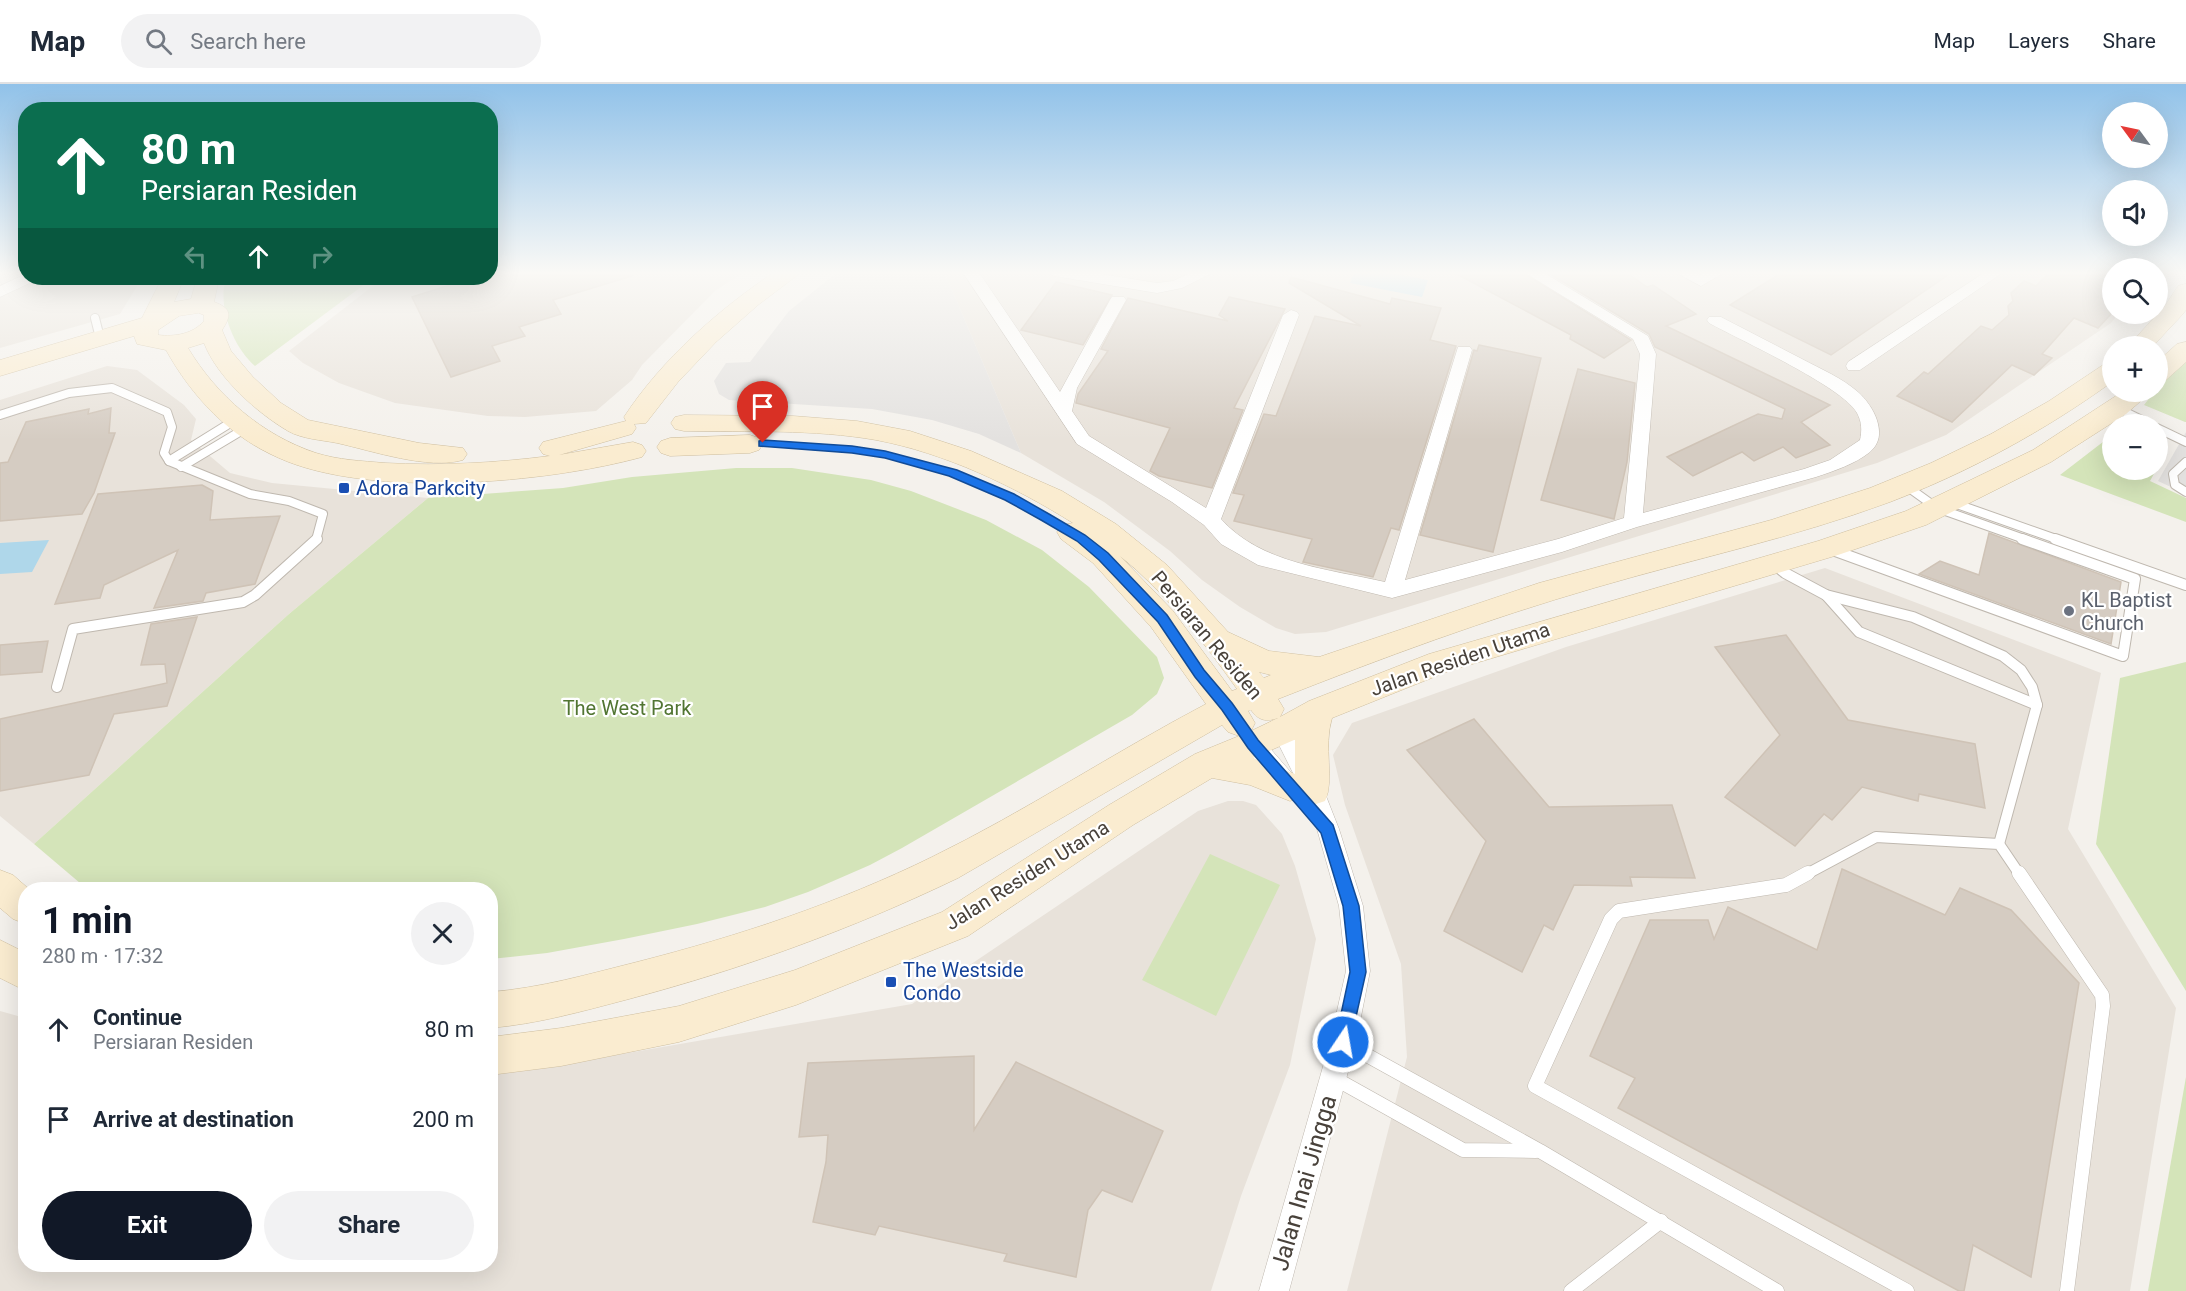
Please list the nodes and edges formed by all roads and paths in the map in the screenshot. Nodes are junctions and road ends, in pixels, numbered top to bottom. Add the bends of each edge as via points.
1 (133, 327) edge
2 (150, 327) joint
3 (200, 327) edge
4 (210, 327) edge
5 (721, 327) edge
6 (1008, 327) edge
7 (1103, 327) edge
8 (1286, 327) edge
9 (1625, 327) edge
10 (1729, 327) edge
11 (1912, 327) edge
12 (174, 344) junction
13 (700, 347) junction
14 (2186, 349) edge
15 (1464, 350) dead end
16 (2168, 365) edge
17 (1854, 366) dead end
18 (0, 368) edge
19 (2102, 377) edge
20 (0, 385) edge
21 (2125, 402) edge
22 (2117, 408) junction
23 (1064, 411) junction
24 (2129, 414) edge
25 (0, 416) edge
26 (681, 420) junction
27 (240, 424) junction
28 (631, 432) junction
29 (2168, 433) edge
30 (2186, 442) edge
31 (670, 447) junction
32 (169, 461) junction
33 (2186, 462) edge
34 (181, 467) junction
35 (1905, 485) junction
36 (2186, 492) edge
37 (1944, 505) junction
38 (1211, 520) junction
39 (1633, 522) junction
40 (1750, 536) junction
41 (1828, 549) junction
42 (1773, 564) junction
43 (2186, 585) edge
44 (1392, 591) junction
45 (1826, 595) junction
46 (1213, 637) junction
47 (1329, 667) junction
48 (1200, 674) junction
49 (57, 687) dead end
50 (1257, 693) junction
51 (2037, 705) junction
52 (1227, 706) junction
53 (1320, 710) junction
54 (1283, 731) junction
55 (1162, 744) junction
56 (1253, 744) junction
57 (1207, 764) junction
58 (1302, 789) junction
59 (2000, 844) junction
60 (0, 886) edge
61 (18, 901) edge
62 (0, 957) edge
63 (18, 969) edge
64 (498, 1010) edge
65 (1343, 1042) junction
66 (498, 1055) edge
67 (1334, 1078) junction
68 (1540, 1151) junction
69 (1661, 1221) junction
70 (1274, 1291) edge
71 (1572, 1291) edge
72 (1777, 1291) edge
73 (1907, 1291) edge
74 (2067, 1291) edge

1 - 18 street via 98,328
2 - 12 street via 153,343
2 - 20 street
3 - 12 street via 194,339
4 - 28 street via 220,353 244,382 272,409 300,427 419,452 460,454 548,449
5 - 13 street
6 - 23 street
7 - 23 street via 1069,388
8 - 38 street
9 - 39 street via 1640,336 1648,354
10 - 39 street via 1845,390 1869,419 1869,440 1857,453 1809,473
11 - 17 street
12 - 27 street via 201,385
13 - 26 street via 680,386
13 - 28 street via 675,370
14 - 16 street
15 - 44 street
19 - 35 street, Jalan Residen Utama via 2003,440
21 - 22 street, Jalan Residen Utama
22 - 24 lane
22 - 37 street, Jalan Residen Utama via 2042,456
23 - 38 street via 1083,440
25 - 32 lane via 69,393 112,388 172,418 164,453
26 - 28 street, Persiaran Residen via 660,412
26 - 31 street via 683,435
26 - 46 street, Persiaran Residen via 859,429 970,458 1051,497 1106,531 1166,581
27 - 28 street via 272,445 310,461 398,473 519,470
27 - 32 lane
27 - 34 lane
28 - 31 street, Persiaran Residen via 645,453
29 - 30 lane
31 - 48 street, Persiaran Residen via 763,443 852,449 933,467 980,484 1081,538 1103,556 1162,619
32 - 34 lane
33 - 36 lane via 2173,474 2175,485
34 - 49 lane via 250,494 289,501 323,514 318,538 243,603 73,629
35 - 37 lane
35 - 40 street, Jalan Residen Utama
37 - 41 street, Jalan Residen Utama
37 - 41 lane via 2135,579 2123,656
37 - 43 lane
38 - 44 street via 1228,539 1265,560
39 - 44 street
40 - 42 street
40 - 47 street, Jalan Residen Utama via 1493,608
41 - 42 street, Jalan Residen Utama
42 - 45 lane
42 - 53 street, Jalan Residen Utama via 1440,662
45 - 51 lane via 1859,632
45 - 51 lane via 1913,617 2003,656 2021,670
46 - 47 street via 1271,665
46 - 50 street, Persiaran Residen
47 - 50 street, Jalan Residen Utama
48 - 52 street, Persiaran Residen
48 - 55 street via 1186,710
50 - 52 street, Jalan Residen Utama
50 - 54 street, Persiaran Residen
51 - 59 lane
52 - 55 street, Jalan Residen Utama
52 - 56 street, Persiaran Residen
53 - 54 street, Jalan Residen Utama
53 - 58 street via 1312,726
54 - 56 street, Jalan Residen Utama
54 - 58 street, Jalan Inai Jingga
55 - 64 street, Jalan Residen Utama via 986,846 846,910 774,938 649,977
56 - 57 street, Jalan Residen Utama
56 - 58 street, Jalan Inai Jingga
57 - 58 street via 1243,768
57 - 66 street, Jalan Residen Utama via 955,924 795,987 679,1024
58 - 65 street, Jalan Inai Jingga via 1328,830 1351,906 1358,972
59 - 73 lane via 1876,837 1786,885 1619,911 1611,919 1535,1086
59 - 74 lane via 2102,995
60 - 61 street
62 - 63 street
65 - 67 street, Jalan Inai Jingga
65 - 68 lane
67 - 68 lane via 1463,1150
67 - 70 street, Jalan Inai Jingga
68 - 69 lane
69 - 71 lane
69 - 72 lane

